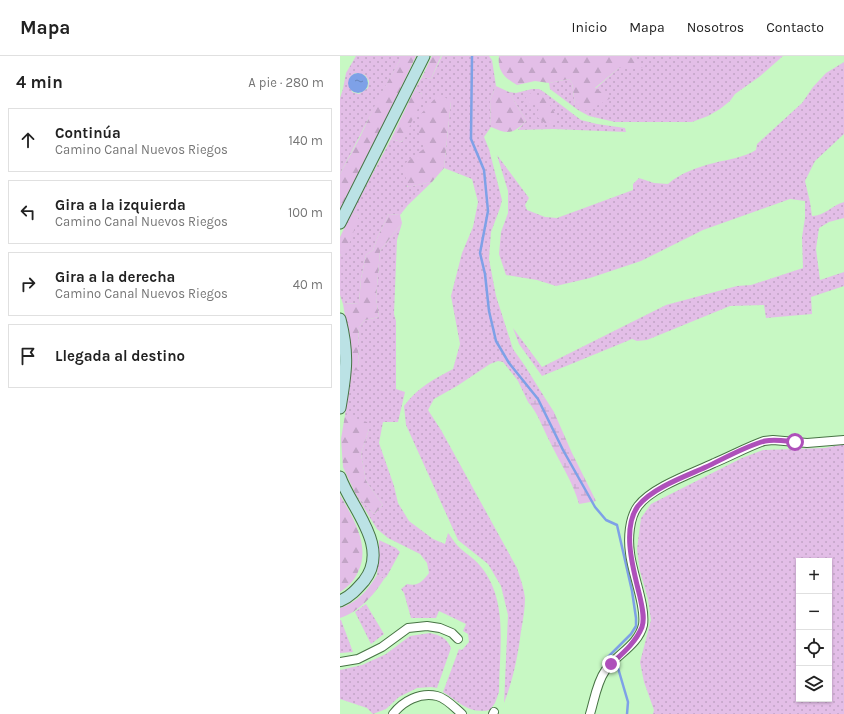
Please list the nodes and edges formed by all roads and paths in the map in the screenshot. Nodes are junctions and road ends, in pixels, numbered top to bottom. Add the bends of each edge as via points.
1 (424, 56) edge
2 (340, 223) edge
3 (340, 319) edge
4 (340, 408) edge
5 (844, 440) edge
6 (340, 477) edge
7 (340, 601) edge
8 (458, 639) dead end
9 (340, 662) edge
10 (393, 714) edge
11 (462, 714) edge
12 (590, 714) edge

1 - 2 street
3 - 4 street via 346,351 346,374
5 - 12 street via 807,444 773,440 756,444 676,480 649,496 638,507 630,533 630,553 643,614 642,625 638,636 605,671
6 - 7 street via 369,531 372,562 367,578 356,590
8 - 9 street via 440,628 408,628 382,647 358,659
10 - 11 street via 415,697 427,695 438,696

